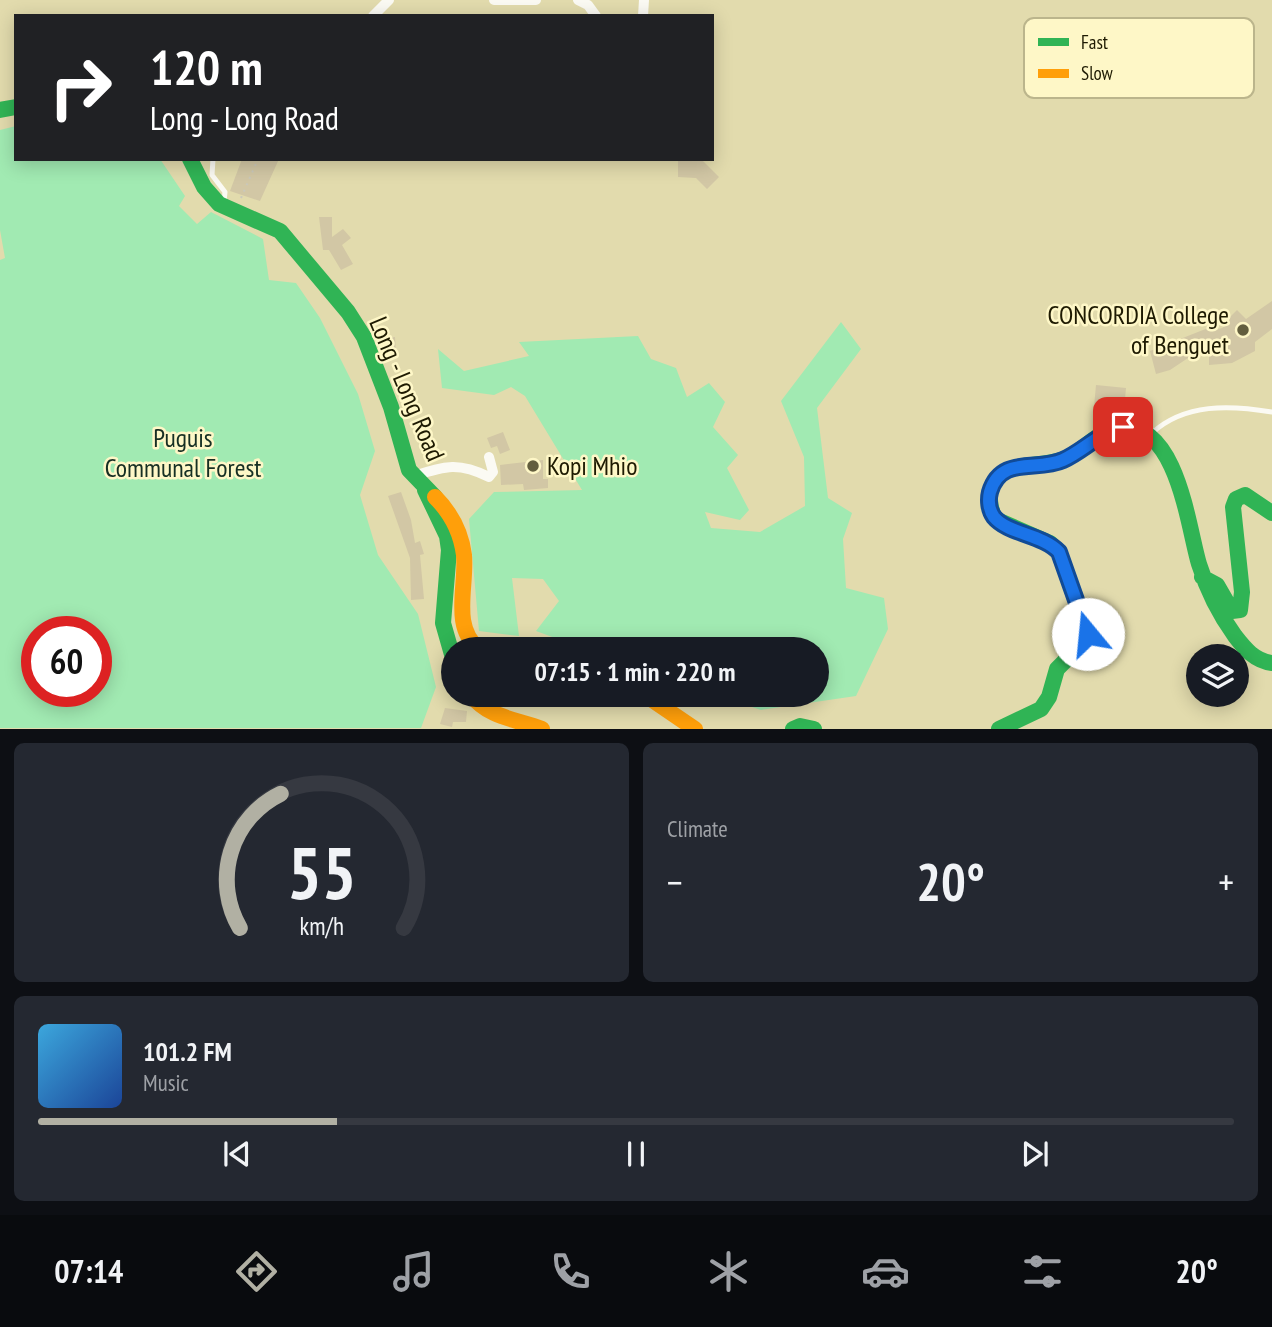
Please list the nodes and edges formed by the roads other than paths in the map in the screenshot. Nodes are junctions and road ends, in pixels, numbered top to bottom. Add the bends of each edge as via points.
1 (389, 0) edge
2 (494, 0) edge
3 (536, 0) edge
4 (578, 0) edge
5 (375, 14) edge
6 (595, 14) edge
7 (191, 161) edge
8 (213, 161) edge
9 (229, 208) junction
10 (1272, 412) edge
11 (1149, 435) junction
12 (489, 457) dead end
13 (419, 482) junction
14 (1272, 513) edge
15 (1202, 577) junction
16 (447, 637) edge
17 (468, 637) edge
18 (1272, 663) edge
19 (482, 707) edge
20 (663, 707) edge
21 (511, 724) edge
22 (542, 729) edge
23 (695, 729) edge
24 (793, 729) edge
25 (814, 729) edge
26 (999, 729) edge

1 - 5 street
2 - 3 street
4 - 6 street
7 - 9 main road, Long - Long Road via 204,187
8 - 9 lane via 212,175 225,192
9 - 13 main road, Long - Long Road via 279,231 348,312 391,407 402,453
10 - 11 lane via 1226,407 1196,411 1170,420
11 - 15 main road via 1178,479
11 - 26 main road via 1123,427 1109,431 1058,462 1008,469 992,486 988,498 995,519 1050,543 1059,552 1088,634 1084,645 1059,665 1048,701 1024,720
12 - 13 street via 493,472 489,477 466,466 440,468
13 - 16 main road via 447,536 443,623
13 - 17 main road, Long - Long Road via 448,512 460,536 463,627
14 - 15 main road via 1245,495 1239,495 1233,507 1240,610 1232,611 1217,585
15 - 18 main road via 1226,626 1257,660
19 - 21 main road
20 - 23 main road
21 - 22 main road
24 - 25 main road

